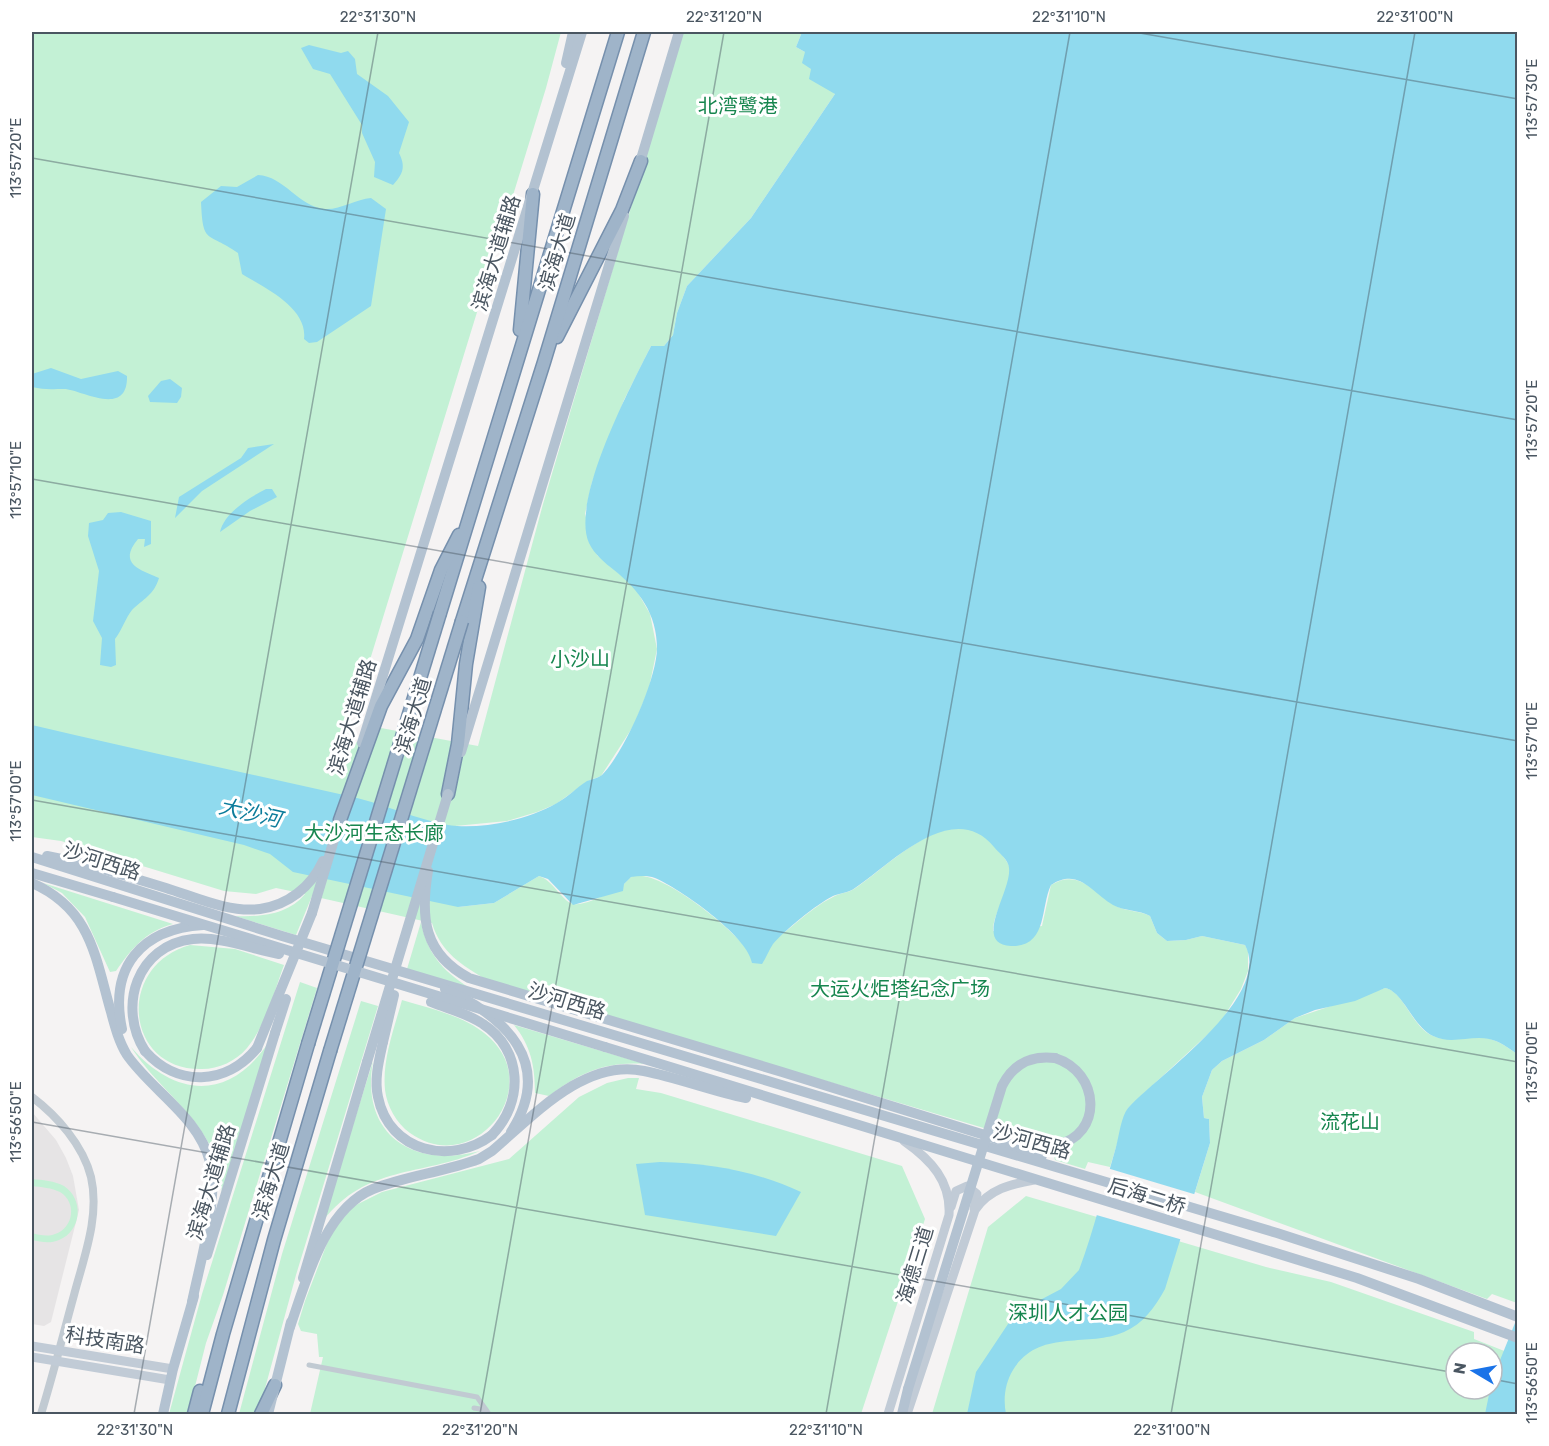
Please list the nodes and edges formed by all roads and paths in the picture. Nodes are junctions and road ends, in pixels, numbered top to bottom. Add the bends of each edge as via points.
1 (573, 32) edge
2 (582, 32) edge
3 (618, 32) edge
4 (644, 32) edge
5 (678, 32) edge
6 (561, 102) junction
7 (641, 161) junction
8 (533, 194) junction
9 (517, 360) junction
10 (544, 362) junction
11 (434, 611) junction
12 (468, 623) junction
13 (448, 794) junction
14 (340, 820) junction
15 (432, 847) junction
16 (32, 855) edge
17 (119, 880) junction
18 (32, 881) edge
19 (312, 913) junction
20 (282, 936) junction
21 (402, 947) junction
22 (326, 963) junction
23 (401, 971) junction
24 (390, 983) junction
25 (116, 1018) junction
26 (697, 1058) junction
27 (782, 1072) junction
28 (32, 1097) edge
29 (805, 1110) junction
30 (988, 1136) junction
31 (902, 1140) junction
32 (503, 1142) junction
33 (1092, 1177) junction
34 (1034, 1180) junction
35 (1087, 1196) joint
36 (949, 1215) junction
37 (971, 1221) junction
38 (192, 1302) junction
39 (1518, 1317) edge
40 (290, 1327) junction
41 (223, 1334) junction
42 (1518, 1338) edge
43 (32, 1346) edge
44 (59, 1351) junction
45 (32, 1358) edge
46 (57, 1362) junction
47 (309, 1365) dead end
48 (171, 1375) junction
49 (275, 1385) junction
50 (474, 1408) dead end
51 (488, 1412) edge
52 (888, 1412) edge
53 (41, 1414) edge
54 (163, 1414) edge
55 (194, 1414) edge
56 (202, 1414) edge
57 (228, 1414) edge
58 (261, 1414) edge
59 (268, 1414) edge
60 (904, 1414) edge

1 - 6 main road
2 - 6 main road, 滨海大道辅路
3 - 9 highway, 滨海大道
4 - 10 highway, 滨海大道
5 - 7 main road
6 - 8 main road, 滨海大道辅路
7 - 10 highway via 615,226
7 - 13 main road
8 - 9 highway
8 - 14 main road, 滨海大道辅路
9 - 11 highway, 滨海大道 via 471,510
10 - 12 highway, 滨海大道 via 489,534
11 - 14 highway via 381,706
11 - 41 highway, 滨海大道, bridge
12 - 13 highway via 458,744
12 - 57 highway, 滨海大道, bridge via 330,1051
13 - 15 main road, bridge
14 - 17 main road via 313,878 293,896 272,906 237,908
14 - 19 main road, 滨海大道辅路
15 - 21 main road, bridge
15 - 27 main road, bridge via 424,912 440,956 452,968 479,982
16 - 17 main road
17 - 20 main road, 沙河西路 via 147,894
18 - 22 main road, 沙河西路, bridge via 113,897
18 - 25 main road via 54,893 74,912 92,947
19 - 22 main road, bridge via 257,1048 232,1070 208,1078 175,1074 144,1051 134,1030 132,995 146,964 173,944 204,939
19 - 38 main road, 滨海大道辅路, bridge
20 - 23 main road, 沙河西路
20 - 25 main road via 219,926 186,926 154,936 132,956 121,986
21 - 24 main road, bridge via 383,1042 376,1088 382,1112 396,1132 419,1148 442,1153 467,1150 492,1136 507,1116 515,1092 512,1063 502,1042 474,1018
21 - 40 main road, bridge
22 - 24 main road, 沙河西路, bridge
23 - 26 main road, 沙河西路
23 - 32 main road via 456,994 500,1021 521,1051 527,1081 522,1110
24 - 29 main road, 沙河西路, bridge
25 - 38 main road via 123,1048 196,1131 210,1163 210,1204
26 - 27 main road
26 - 33 main road, 沙河西路
27 - 30 main road
28 - 44 street via 70,1137 91,1181 90,1230
29 - 31 main road, 沙河西路
29 - 32 main road via 622,1068 594,1073 552,1101
30 - 33 main road
30 - 60 main road, bridge via 1049,1146 1068,1141 1079,1133 1089,1113 1088,1088 1076,1069 1055,1058 1040,1057 1015,1069 1002,1086 908,1389
31 - 34 main road, 沙河西路
31 - 36 main road, 海德三道 via 924,1156 941,1176 949,1199
32 - 40 main road via 478,1159 383,1186 351,1203 327,1234
33 - 39 main road, 后海二桥 via 1324,1247
34 - 35 main road, 沙河西路
34 - 37 main road, 海德三道 via 992,1194 980,1203
35 - 42 main road, 后海二桥 via 1357,1278
36 - 37 main road via 956,1191 967,1186 977,1197
36 - 52 main road, 海德三道
37 - 60 main road, 海德三道
38 - 48 main road, 滨海大道辅路
40 - 49 main road
41 - 55 highway
41 - 56 highway, 滨海大道
43 - 44 main road, 科技南路
44 - 46 street
44 - 48 main road, 科技南路
45 - 46 main road, 科技南路
46 - 48 main road, 科技南路
46 - 53 street
47 - 51 street via 477,1397
48 - 54 main road, 滨海大道辅路
49 - 58 highway
49 - 59 main road
50 - 51 street
52 - 60 main road

